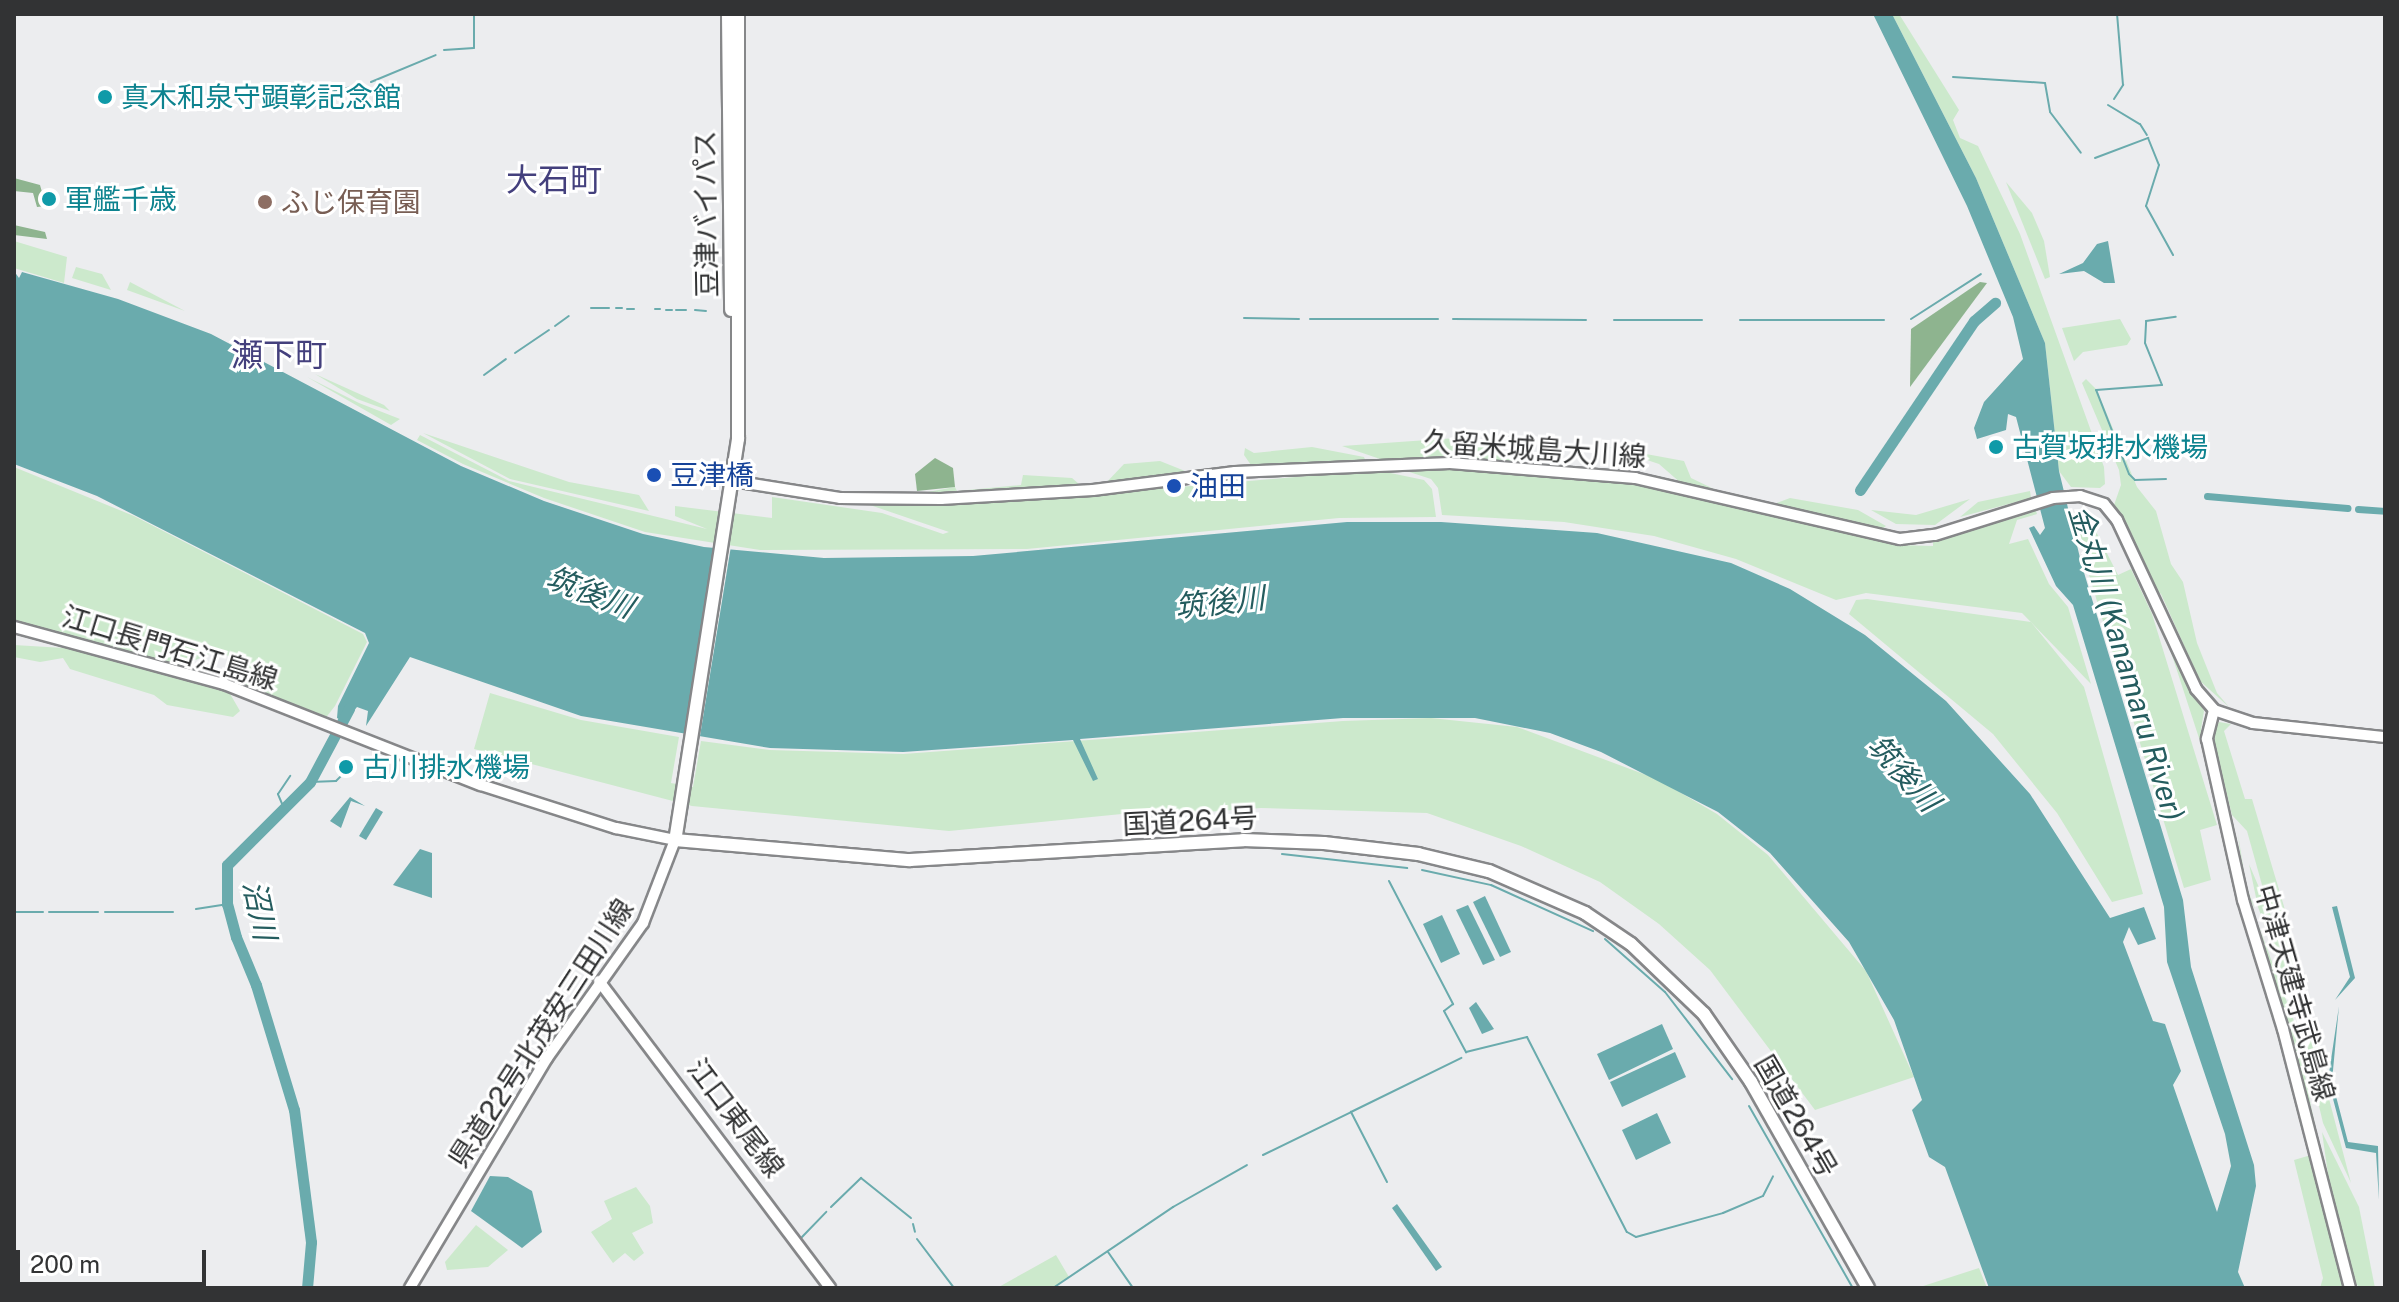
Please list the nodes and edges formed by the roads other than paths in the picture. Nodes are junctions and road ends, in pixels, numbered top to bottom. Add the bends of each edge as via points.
1 (728, 14) edge
2 (738, 14) edge
3 (740, 413) junction
4 (733, 481) junction
5 (14, 627) edge
6 (2214, 710) junction
7 (2385, 737) edge
8 (675, 840) junction
9 (599, 981) junction
10 (410, 1288) edge
11 (830, 1288) edge
12 (1868, 1288) edge
13 (2350, 1288) edge

1 - 3 highway, 豆津バイパス via 729,281
2 - 3 highway, 豆津バイパス
3 - 4 highway, 豆津バイパス
4 - 6 main road, 久留米城島大川線 via 840,498 941,499 1093,490 1235,472 1450,463 1635,478 1900,539 1935,535 2069,494 2104,504 2117,520 2196,689
4 - 8 highway
5 - 8 main road, 江口長門石江島線 via 224,684 350,736 586,819
6 - 7 main road via 2253,723
6 - 13 main road, 中津天建寺武島線 via 2207,739 2243,900 2283,1029
8 - 9 main road, 県道22号北茂安三田川線 via 643,923
8 - 12 highway, 国道264号 via 910,860 1243,840 1324,843 1418,854 1489,871 1585,913 1631,944 1704,1014 1751,1082
9 - 10 main road, 県道22号北茂安三田川線
9 - 11 main road, 江口東尾線

